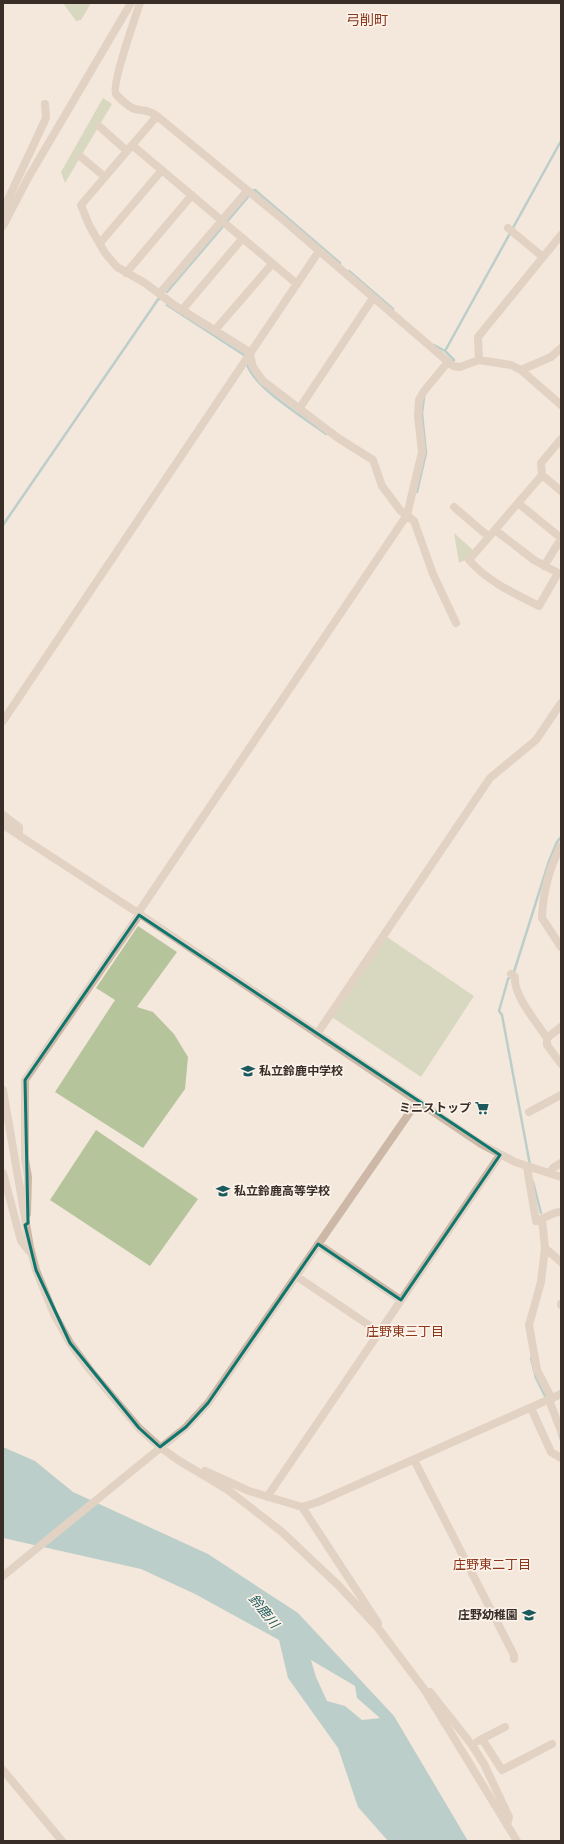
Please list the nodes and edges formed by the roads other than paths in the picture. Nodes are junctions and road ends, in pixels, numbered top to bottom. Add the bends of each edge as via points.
1 (131, 3) edge
2 (140, 3) edge
3 (46, 104) dead end
4 (158, 116) junction
5 (100, 127) dead end
6 (130, 148) junction
7 (81, 157) dead end
8 (162, 170) junction
9 (105, 177) junction
10 (246, 191) junction
11 (192, 195) junction
12 (3, 214) edge
13 (224, 223) junction
14 (3, 226) edge
15 (511, 230) dead end
16 (561, 234) edge
17 (242, 239) junction
18 (100, 243) junction
19 (319, 251) junction
20 (543, 257) junction
21 (272, 264) junction
22 (126, 273) junction
23 (297, 284) junction
24 (160, 293) junction
25 (373, 298) junction
26 (182, 310) junction
27 (215, 330) junction
28 (561, 348) edge
29 (250, 354) junction
30 (479, 360) junction
31 (450, 364) junction
32 (521, 370) junction
33 (561, 405) edge
34 (299, 409) junction
35 (561, 439) edge
36 (542, 475) junction
37 (561, 491) edge
38 (518, 503) junction
39 (454, 507) dead end
40 (407, 515) junction
41 (495, 530) junction
42 (489, 537) junction
43 (561, 539) edge
44 (544, 566) junction
45 (456, 623) dead end
46 (560, 707) edge
47 (3, 720) edge
48 (3, 815) edge
49 (3, 825) edge
50 (19, 834) junction
51 (561, 846) edge
52 (138, 914) junction
53 (561, 947) edge
54 (513, 976) dead end
55 (561, 1027) edge
56 (317, 1034) junction
57 (547, 1038) junction
58 (561, 1064) edge
59 (3, 1090) edge
60 (561, 1095) edge
61 (417, 1102) junction
62 (529, 1112) dead end
63 (500, 1155) junction
64 (561, 1163) edge
65 (527, 1167) junction
66 (3, 1173) edge
67 (550, 1174) junction
68 (561, 1177) edge
69 (561, 1212) edge
70 (539, 1220) junction
71 (25, 1225) junction
72 (318, 1244) junction
73 (545, 1248) junction
74 (31, 1253) junction
75 (561, 1262) edge
76 (296, 1276) junction
77 (400, 1300) junction
78 (379, 1332) junction
79 (561, 1394) edge
80 (549, 1400) junction
81 (532, 1408) junction
82 (561, 1431) edge
83 (160, 1447) junction
84 (561, 1458) edge
85 (178, 1460) junction
86 (414, 1460) junction
87 (267, 1497) junction
88 (302, 1507) junction
89 (3, 1576) edge
90 (378, 1628) junction
91 (514, 1659) dead end
92 (424, 1689) junction
93 (505, 1727) dead end
94 (482, 1739) junction
95 (552, 1744) dead end
96 (472, 1745) junction
97 (3, 1770) edge
98 (507, 1825) junction
99 (62, 1841) edge
100 (517, 1841) edge

1 - 14 street via 28,178
2 - 4 street via 121,61 115,92 133,109 149,110
3 - 12 street via 46,118
4 - 6 street
4 - 10 street
5 - 6 street
6 - 8 street
6 - 9 street
7 - 9 street
8 - 11 street
8 - 18 street
9 - 18 street via 81,205
10 - 13 street
10 - 19 street
11 - 13 street
11 - 22 street
13 - 17 street
13 - 24 street
15 - 20 street
16 - 20 street
17 - 21 street
17 - 26 street
18 - 22 street via 113,262
19 - 23 street
19 - 25 street
20 - 30 street via 478,337
21 - 23 street
21 - 27 street
22 - 24 street
23 - 29 street
24 - 26 street
25 - 31 street
25 - 34 street
26 - 27 street
27 - 29 street
28 - 32 street via 551,357
29 - 34 street via 253,367 263,381
29 - 47 street
30 - 31 street via 460,367
30 - 32 street via 511,365
31 - 40 street via 424,391 420,400 418,416 422,452
32 - 33 street
34 - 40 street via 344,443 370,457 375,463 382,486 400,510
35 - 36 street via 541,463
36 - 37 street
36 - 38 street
38 - 41 street
38 - 43 street
39 - 42 street
40 - 45 street via 414,521 433,574
40 - 52 street
41 - 42 street
41 - 44 street
42 - 44 street via 469,560 500,585 539,606 558,573
43 - 44 street
46 - 56 street via 536,740 485,786
48 - 50 street via 19,827
49 - 50 street
50 - 52 street
51 - 53 street via 545,886 542,918
52 - 56 street
52 - 71 street via 25,1080 28,1223
54 - 57 street via 520,996
55 - 57 street
56 - 61 street
57 - 58 street via 547,1045
59 - 71 street
60 - 62 street
61 - 63 street
61 - 72 street
63 - 65 street
63 - 77 street
64 - 67 street via 553,1168
65 - 67 street
65 - 70 street
66 - 74 street via 21,1241
67 - 68 street
69 - 70 street via 555,1212
70 - 73 street
71 - 74 street
72 - 76 street
72 - 77 street
73 - 75 street
73 - 80 street via 539,1294 529,1325 537,1370
74 - 83 street via 54,1314 70,1343 140,1428
76 - 78 street
76 - 83 street via 208,1403 186,1427
77 - 78 street
78 - 87 street
79 - 80 street
80 - 81 street
80 - 82 street
81 - 84 street via 551,1452
81 - 86 street
83 - 85 street
83 - 89 street
85 - 87 street
85 - 90 street via 228,1490 282,1532 339,1586
86 - 88 street
86 - 91 street
87 - 88 street
88 - 90 street via 378,1621
90 - 92 street
92 - 96 street via 431,1692
92 - 98 street
93 - 94 street
94 - 95 street via 502,1770
94 - 96 street
96 - 98 street via 484,1764 508,1817
97 - 99 street
98 - 100 street

